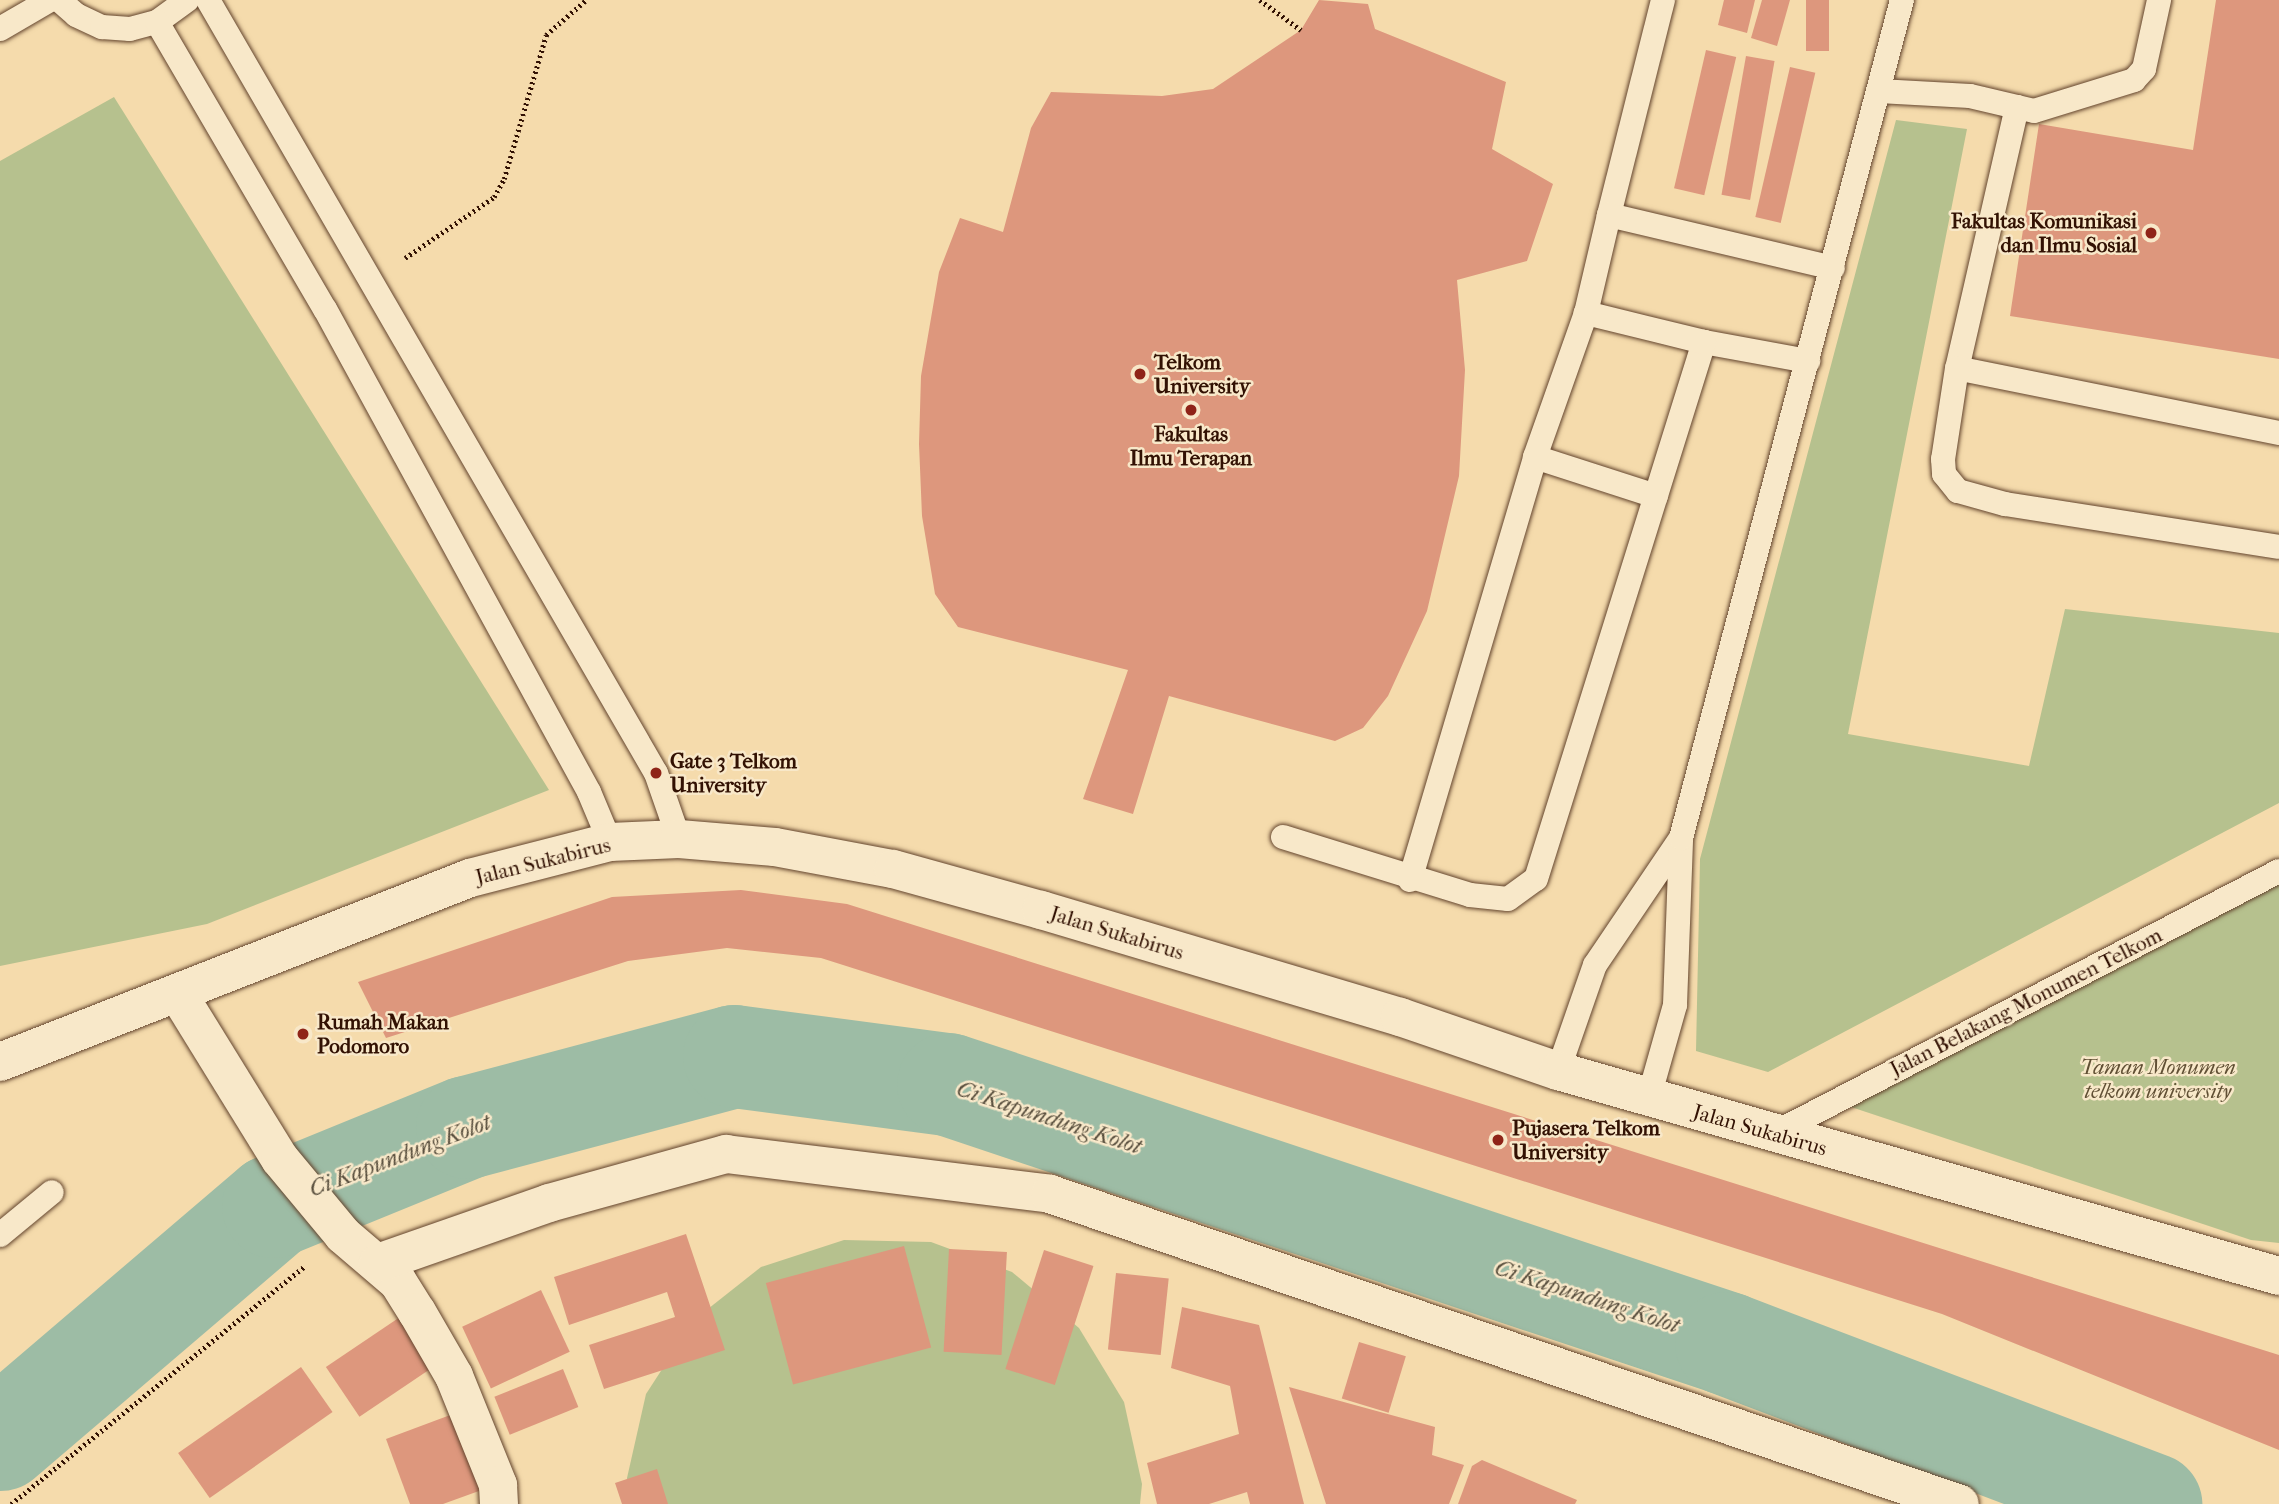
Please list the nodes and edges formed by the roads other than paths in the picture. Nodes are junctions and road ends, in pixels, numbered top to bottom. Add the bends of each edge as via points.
1 (50, 0) edge
2 (59, 0) edge
3 (187, 0) edge
4 (208, 0) edge
5 (1663, 0) edge
6 (1902, 0) edge
7 (2159, 0) edge
8 (157, 22) junction
9 (0, 29) edge
10 (1879, 91) junction
11 (2017, 107) junction
12 (1609, 215) junction
13 (1833, 268) junction
14 (1586, 313) junction
15 (1704, 342) junction
16 (1808, 361) junction
17 (1958, 368) junction
18 (2279, 433) edge
19 (1535, 457) junction
20 (1656, 496) junction
21 (2279, 547) edge
22 (1283, 837) dead end
23 (1681, 838) junction
24 (679, 839) junction
25 (610, 842) junction
26 (2279, 870) edge
27 (1410, 880) junction
28 (178, 994) junction
29 (0, 1062) edge
30 (1558, 1071) junction
31 (1648, 1097) junction
32 (1773, 1134) junction
33 (52, 1192) dead end
34 (0, 1235) edge
35 (378, 1263) junction
36 (2236, 1268) junction
37 (2279, 1276) edge
38 (2279, 1287) edge
39 (499, 1504) edge
40 (1960, 1504) edge

1 - 9 lane
2 - 8 lane via 102,27 130,29
3 - 8 lane
4 - 24 lane via 656,773
5 - 12 lane
6 - 10 lane
7 - 11 lane via 2144,69 2134,80 2034,111
8 - 25 lane via 325,309 589,792
10 - 11 lane via 1970,96
10 - 13 lane
11 - 17 lane
12 - 13 lane
12 - 14 lane
13 - 16 lane
14 - 15 lane
14 - 19 lane
15 - 16 lane
15 - 20 lane
16 - 23 lane
17 - 18 lane
17 - 21 lane via 1942,459 1944,474 1958,491 2005,504
19 - 20 lane
19 - 27 lane
20 - 27 lane via 1536,879 1508,899
22 - 27 lane
23 - 30 lane via 1595,965
23 - 31 lane via 1675,1005
24 - 25 street, Jalan Sukabirus
24 - 30 street, Jalan Sukabirus via 775,847 893,869 1399,1017
25 - 28 street, Jalan Sukabirus via 470,878
26 - 32 lane, Jalan Belakang Monumen Telkom
28 - 29 street, Jalan Sukabirus
28 - 35 street via 280,1158 343,1235
30 - 31 street, Jalan Sukabirus
31 - 32 street, Jalan Sukabirus
32 - 36 street, Jalan Sukabirus
33 - 34 lane
35 - 39 street via 398,1282 454,1376 498,1485
35 - 40 street via 549,1203 726,1154 1050,1195
36 - 37 street, Jalan Sukabirus
36 - 38 street, Jalan Sukabirus

